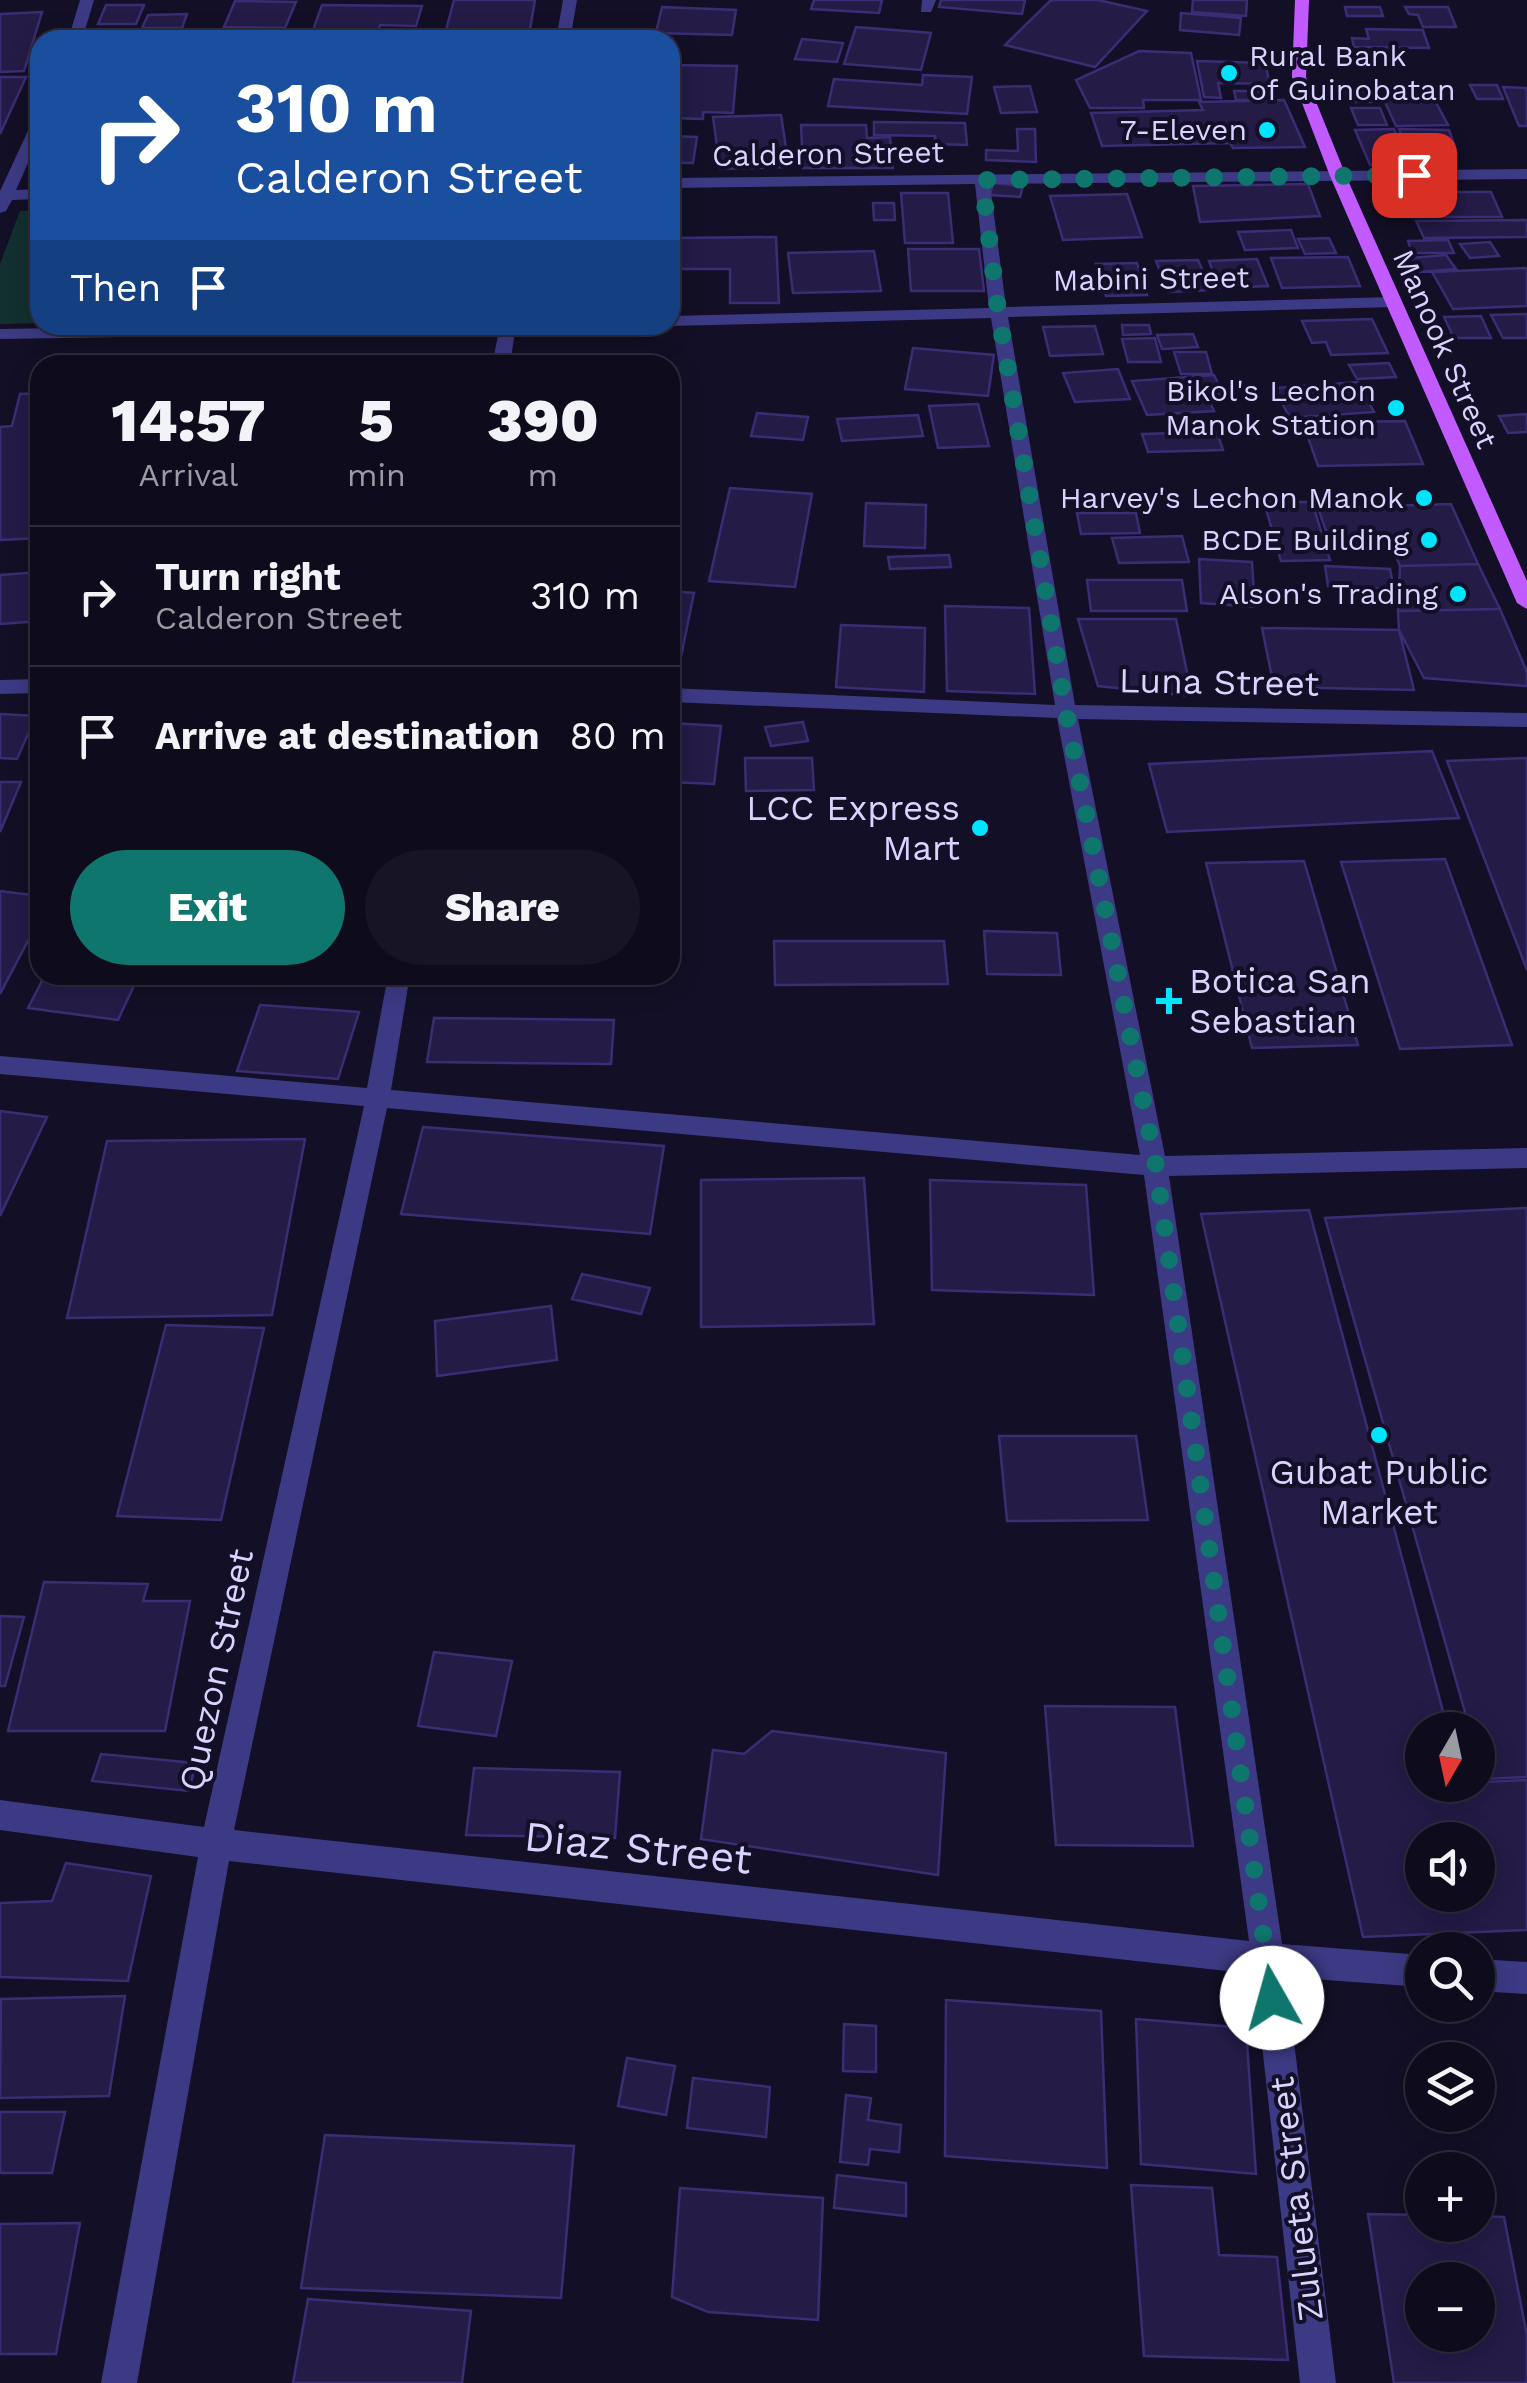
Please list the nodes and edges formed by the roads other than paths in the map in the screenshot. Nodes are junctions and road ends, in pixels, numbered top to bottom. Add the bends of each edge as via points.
1 (87, 0) edge
2 (570, 0) edge
3 (1302, 0) edge
4 (78, 30) edge
5 (565, 30) edge
6 (30, 142) edge
7 (1527, 174) edge
8 (1338, 176) junction
9 (982, 180) junction
10 (680, 183) edge
11 (30, 196) edge
12 (3, 201) edge
13 (1394, 302) junction
14 (998, 310) junction
15 (680, 321) edge
16 (0, 334) edge
17 (30, 334) edge
18 (1527, 603) edge
19 (0, 686) edge
20 (30, 686) edge
21 (680, 695) edge
22 (1066, 712) junction
23 (1527, 720) edge
24 (397, 985) edge
25 (0, 1065) edge
26 (378, 1096) junction
27 (1527, 1158) edge
28 (1156, 1166) junction
29 (0, 1815) edge
30 (216, 1844) junction
31 (1268, 1959) junction
32 (1405, 1970) edge
33 (1495, 1976) edge
34 (1527, 1978) edge
35 (119, 2383) edge
36 (1318, 2383) edge

1 - 4 street
2 - 5 street
3 - 8 main road, Manook Street via 1299,77
6 - 12 street
7 - 8 street, Calderon Street
8 - 9 street, Calderon Street
8 - 13 main road, Manook Street
9 - 10 street, Calderon Street
9 - 14 street, Zulueta Street
11 - 12 street
13 - 14 street, Mabini Street
13 - 18 main road, Manook Street
14 - 15 street, Mabini Street
14 - 22 street, Zulueta Street
16 - 17 street
19 - 20 street
21 - 22 street, Luna Street
22 - 23 street, Luna Street
22 - 28 street, Zulueta Street
24 - 26 street, Quezon Street
25 - 26 street
26 - 28 street
26 - 30 street, Quezon Street
27 - 28 street
28 - 31 street, Zulueta Street
29 - 30 street, Diaz Street
30 - 31 street, Diaz Street
30 - 35 street, Quezon Street
31 - 32 street, Diaz Street
31 - 36 street, Zulueta Street
33 - 34 street

